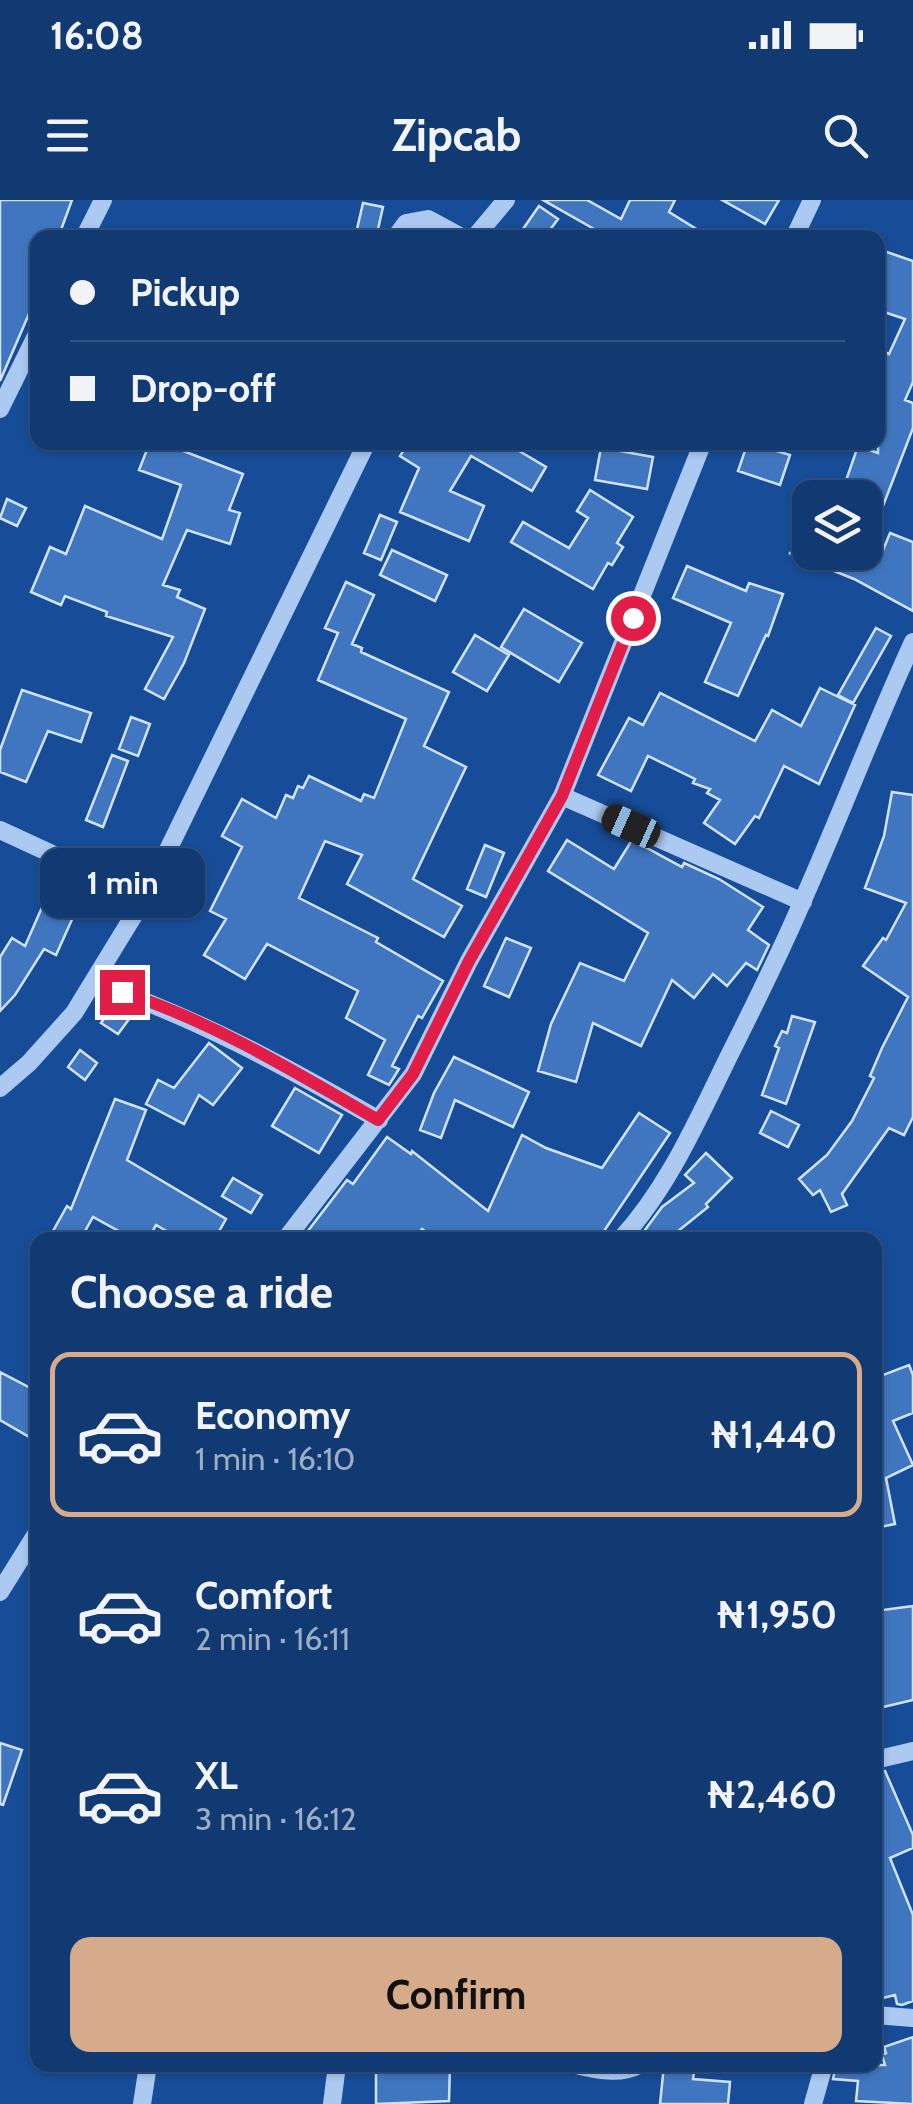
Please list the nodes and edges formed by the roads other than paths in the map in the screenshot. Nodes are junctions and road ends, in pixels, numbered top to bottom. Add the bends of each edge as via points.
1 (103, 200) edge
2 (506, 200) edge
3 (812, 200) edge
4 (88, 230) edge
5 (401, 230) edge
6 (448, 230) edge
7 (481, 230) edge
8 (798, 230) edge
9 (30, 348) edge
10 (0, 409) edge
11 (363, 450) edge
12 (700, 450) edge
13 (913, 642) edge
14 (562, 796) junction
15 (0, 830) edge
16 (144, 897) junction
17 (803, 902) junction
18 (94, 984) junction
19 (0, 1088) edge
20 (378, 1120) junction
21 (290, 1232) edge
22 (627, 1232) edge
23 (30, 1544) edge
24 (0, 1592) edge
25 (913, 1751) edge
26 (882, 1758) edge
27 (882, 2016) edge
28 (913, 2018) edge
29 (147, 2072) edge
30 (336, 2072) edge
31 (822, 2072) edge
32 (142, 2104) edge
33 (332, 2104) edge
34 (813, 2104) edge

1 - 4 street
2 - 7 street
3 - 8 street
5 - 6 street via 428,219
9 - 10 street
11 - 16 street
12 - 14 street
13 - 17 street
14 - 17 street
14 - 20 street via 413,1074
15 - 16 street
16 - 18 street
17 - 22 street via 694,1128
18 - 19 street
18 - 20 street via 185,1018
20 - 21 street
23 - 24 street
25 - 26 street
27 - 28 street
29 - 32 street
30 - 33 street
31 - 34 street

